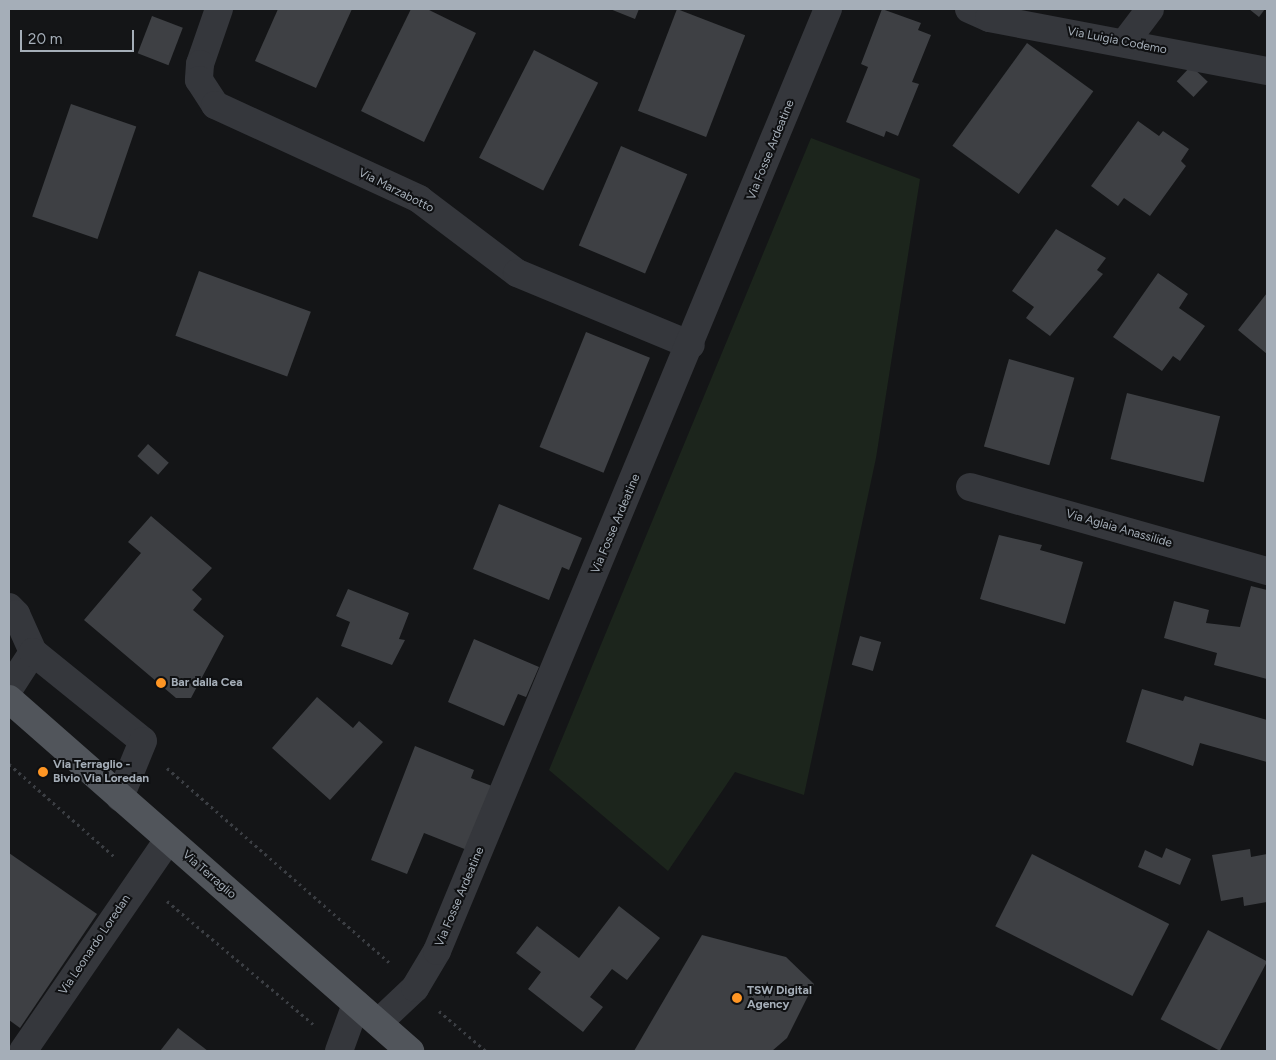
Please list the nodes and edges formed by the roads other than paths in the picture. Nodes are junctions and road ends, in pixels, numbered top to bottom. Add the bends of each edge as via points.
1 (218, 9) edge
2 (828, 9) edge
3 (969, 9) edge
4 (1150, 9) edge
5 (1126, 41) junction
6 (1267, 71) edge
7 (691, 345) junction
8 (970, 487) dead end
9 (1267, 571) edge
10 (9, 608) edge
11 (33, 652) junction
12 (9, 689) edge
13 (9, 699) edge
14 (120, 797) junction
15 (168, 840) junction
16 (356, 1004) junction
17 (378, 1023) junction
18 (340, 1049) edge
19 (23, 1051) edge
20 (410, 1051) edge

1 - 7 street, Via Marzabotto via 200,64 199,80 215,105 418,200 517,273
2 - 7 street, Via Fosse Ardeatine
3 - 5 street, Via Luigia Codemo via 990,18
4 - 5 street
5 - 6 street, Via Luigia Codemo
7 - 17 street, Via Fosse Ardeatine via 437,951 415,988
8 - 9 street, Via Aglaia Anassilide
10 - 11 street via 16,614
11 - 12 street
11 - 14 street via 143,741
13 - 14 main road, Via Terraglio
14 - 15 main road, Via Terraglio
15 - 16 main road, Via Terraglio
15 - 19 street, Via Leonardo Loredan
16 - 17 main road, Via Terraglio
16 - 18 street
17 - 20 main road, Via Terraglio

